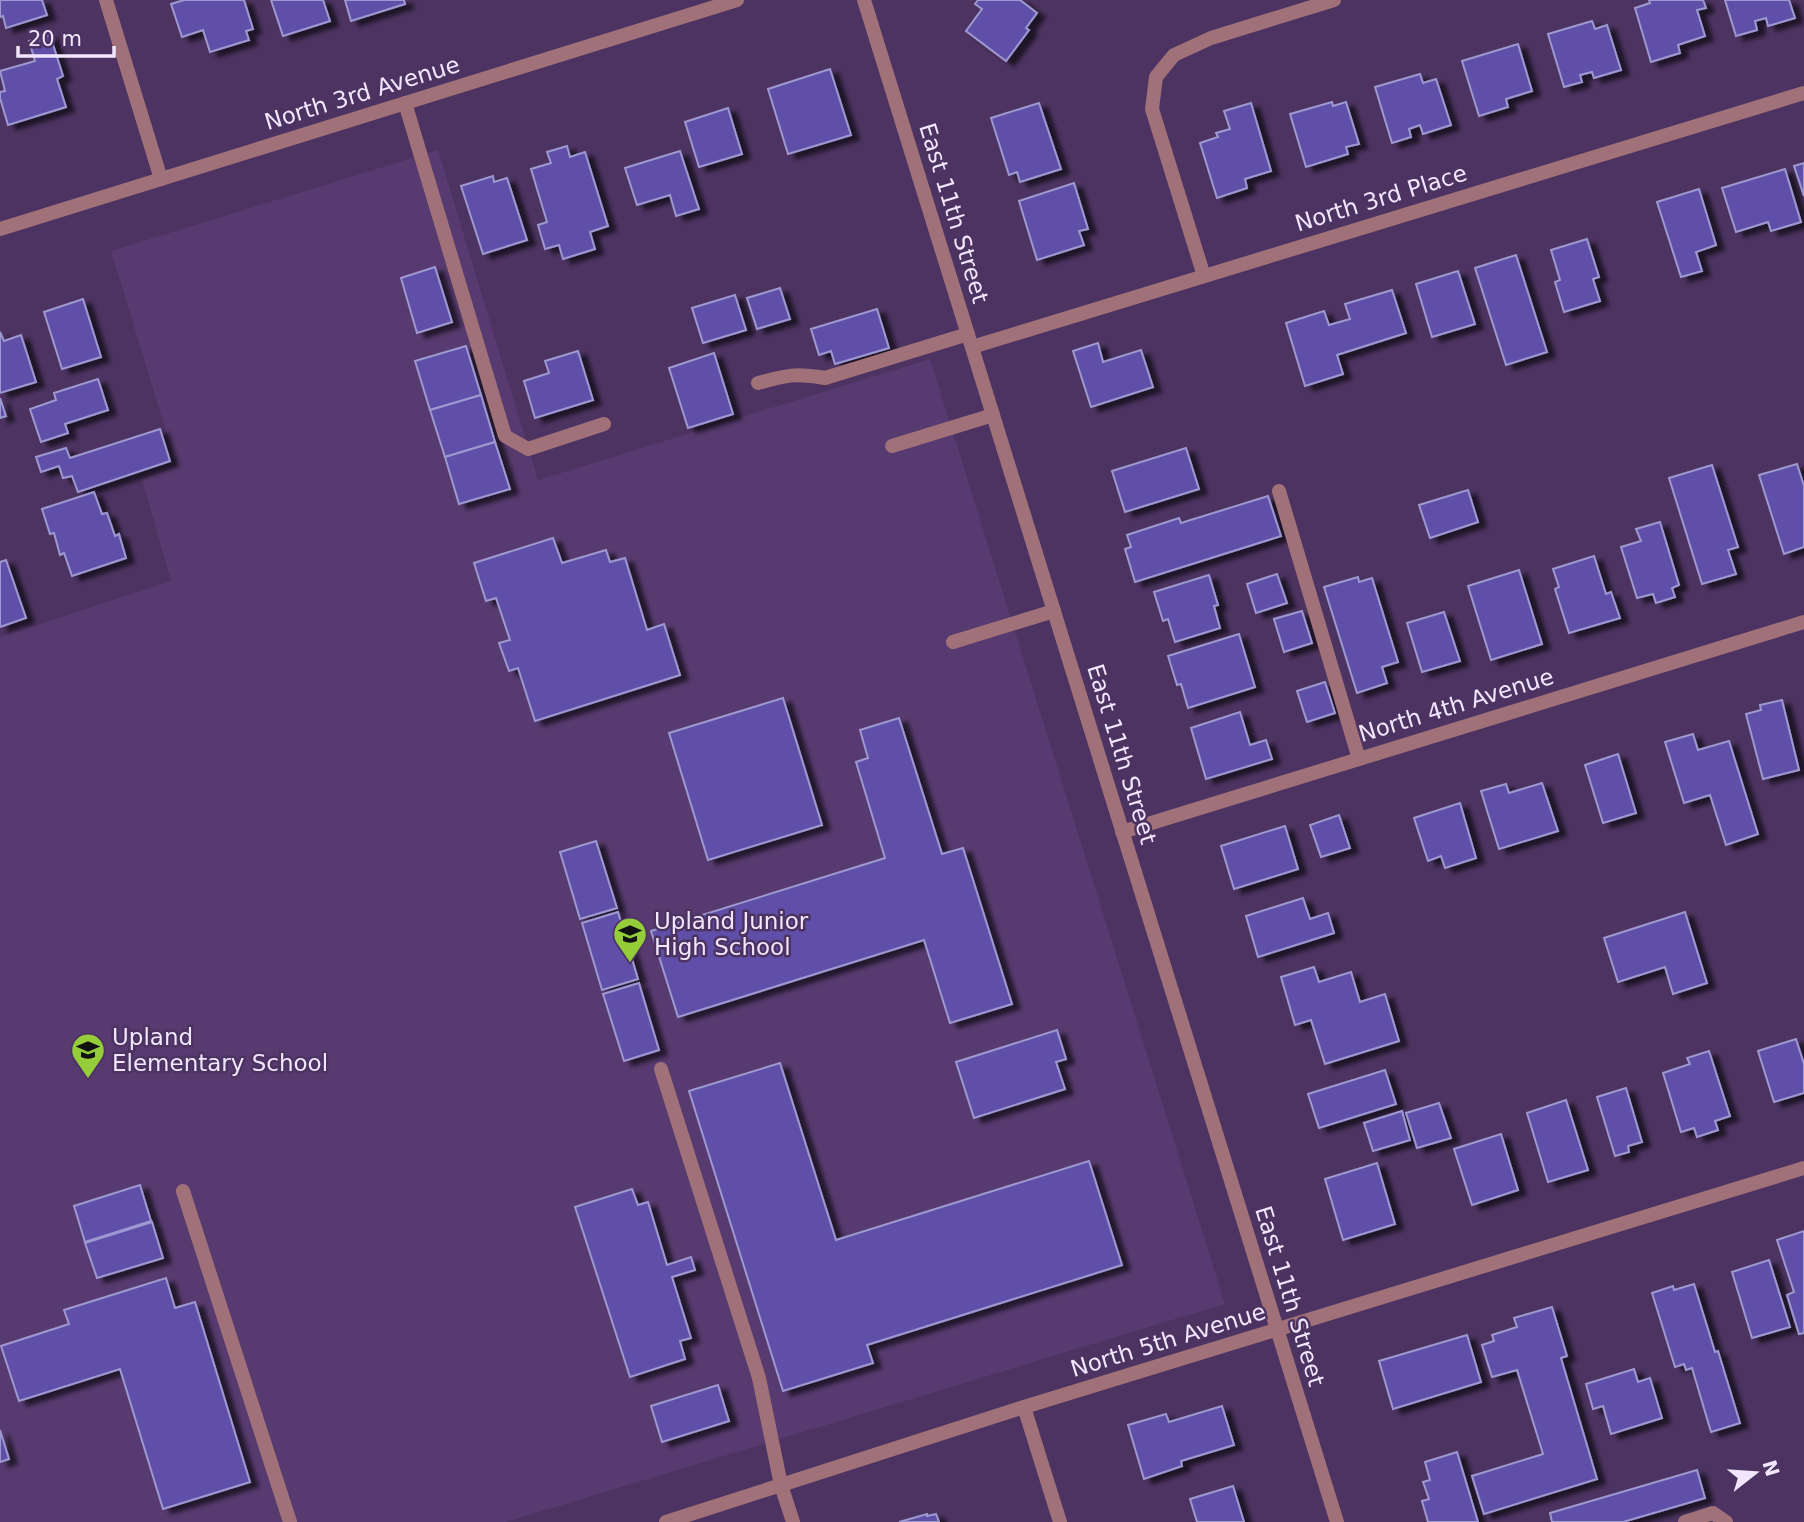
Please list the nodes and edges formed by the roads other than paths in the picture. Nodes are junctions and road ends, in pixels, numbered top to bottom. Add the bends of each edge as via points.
1 (106, 0) edge
2 (737, 0) edge
3 (864, 0) edge
4 (1334, 0) edge
5 (1804, 93) edge
6 (405, 103) junction
7 (161, 179) junction
8 (0, 229) edge
9 (1204, 276) junction
10 (970, 340) junction
11 (758, 383) dead end
12 (993, 415) junction
13 (604, 424) dead end
14 (892, 446) dead end
15 (1279, 491) dead end
16 (1054, 611) junction
17 (1804, 622) edge
18 (953, 642) dead end
19 (1359, 759) junction
20 (1122, 832) junction
21 (661, 1069) dead end
22 (1804, 1168) edge
23 (183, 1191) dead end
24 (1278, 1331) junction
25 (1024, 1407) junction
26 (781, 1485) junction
27 (290, 1522) edge
28 (666, 1522) edge
29 (793, 1522) edge
30 (1060, 1522) edge
31 (1337, 1522) edge
32 (1685, 1522) edge
33 (1726, 1522) edge

1 - 7 street
2 - 6 street, North 3rd Avenue
3 - 10 street, East 11th Street
4 - 9 street via 1210,38 1174,55 1156,77 1152,109
5 - 9 street, North 3rd Place
6 - 7 street, North 3rd Avenue
6 - 13 street via 505,436 528,450
7 - 8 street, North 3rd Avenue
9 - 10 street, North 3rd Place
10 - 11 street, North 3rd Place via 825,378 789,374
10 - 12 street, East 11th Street
12 - 14 street
12 - 16 street, East 11th Street
15 - 19 street
16 - 18 street
16 - 20 street, East 11th Street
17 - 19 street, North 4th Avenue
19 - 20 street, North 4th Avenue
20 - 24 street, East 11th Street
21 - 26 street via 759,1378
22 - 24 street, North 5th Avenue
23 - 27 street
24 - 25 street, North 5th Avenue
24 - 31 street, East 11th Street
25 - 26 street, North 5th Avenue
25 - 30 street
26 - 28 street, North 5th Avenue
26 - 29 street
32 - 33 street via 1713,1513

